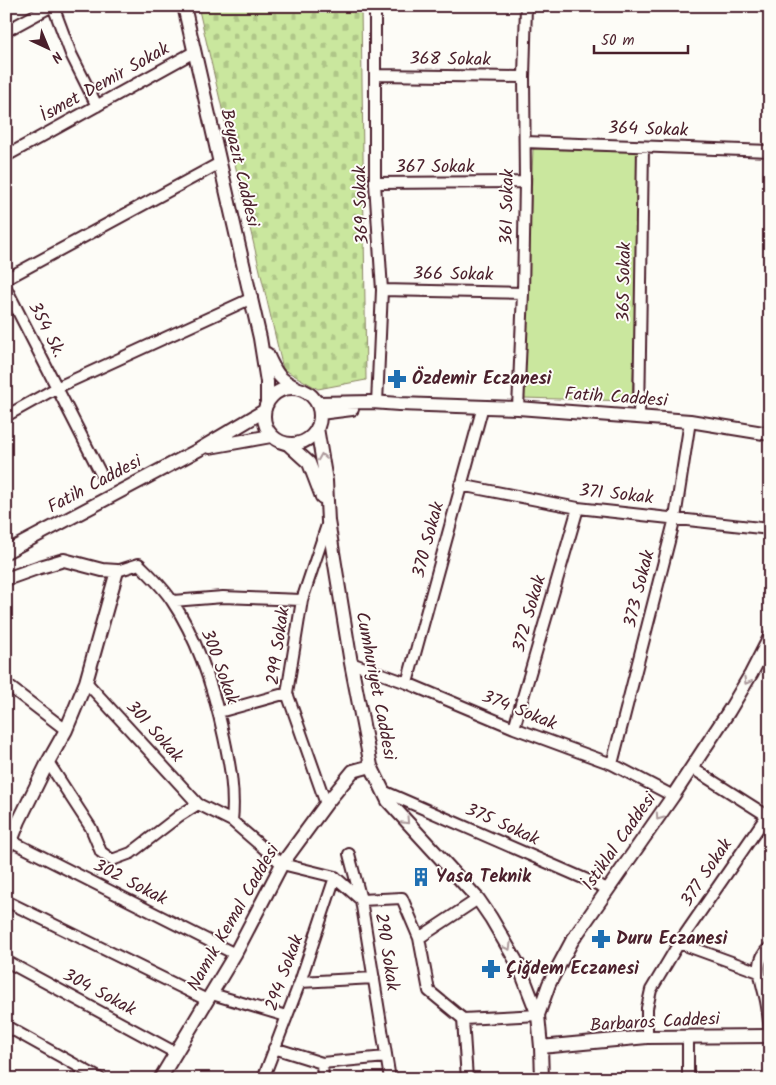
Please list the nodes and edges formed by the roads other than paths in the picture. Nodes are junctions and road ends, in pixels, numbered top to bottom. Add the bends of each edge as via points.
1 (53, 6) edge
2 (184, 6) edge
3 (376, 6) edge
4 (526, 6) edge
5 (6, 31) edge
6 (194, 52) junction
7 (377, 75) junction
8 (524, 78) junction
9 (97, 106) junction
10 (524, 142) junction
11 (643, 146) junction
12 (770, 150) edge
13 (6, 156) edge
14 (220, 164) junction
15 (525, 182) junction
16 (376, 183) junction
17 (6, 279) edge
18 (6, 288) edge
19 (382, 290) junction
20 (523, 293) junction
21 (252, 298) junction
22 (260, 338) junction
23 (58, 387) junction
24 (303, 390) junction
25 (377, 402) junction
26 (399, 404) junction
27 (483, 406) junction
28 (265, 408) junction
29 (318, 408) junction
30 (518, 408) junction
31 (6, 416) edge
32 (639, 418) junction
33 (690, 421) junction
34 (317, 428) junction
35 (770, 434) edge
36 (271, 436) junction
37 (288, 444) junction
38 (200, 449) junction
39 (102, 476) dead end
40 (460, 485) junction
41 (578, 508) junction
42 (675, 518) junction
43 (328, 521) junction
44 (770, 529) edge
45 (6, 552) edge
46 (117, 571) junction
47 (6, 580) edge
48 (302, 600) junction
49 (172, 601) junction
50 (770, 637) edge
51 (351, 663) junction
52 (86, 682) junction
53 (407, 683) junction
54 (6, 684) edge
55 (287, 692) junction
56 (219, 712) junction
57 (514, 728) junction
58 (66, 730) junction
59 (48, 762) junction
60 (612, 764) junction
61 (371, 766) junction
62 (692, 768) junction
63 (383, 791) junction
64 (673, 796) junction
65 (198, 804) junction
66 (326, 804) junction
67 (768, 813) edge
68 (232, 821) junction
69 (8, 842) edge
70 (349, 854) dead end
71 (282, 864) junction
72 (335, 877) junction
73 (608, 890) junction
74 (478, 899) junction
75 (362, 900) junction
76 (6, 901) edge
77 (419, 938) junction
78 (679, 944) junction
79 (770, 947) edge
80 (235, 954) junction
81 (6, 961) edge
82 (759, 972) junction
83 (374, 978) junction
84 (300, 982) junction
85 (209, 997) junction
86 (538, 1015) junction
87 (286, 1016) junction
88 (463, 1019) junction
89 (6, 1026) edge
90 (770, 1032) edge
91 (770, 1036) edge
92 (647, 1037) junction
93 (688, 1037) junction
94 (541, 1047) junction
95 (274, 1048) junction
96 (176, 1053) junction
97 (386, 1057) junction
98 (322, 1062) junction
99 (101, 1079) edge
100 (160, 1079) edge
101 (263, 1079) edge
102 (323, 1079) edge
103 (390, 1079) edge
104 (467, 1079) edge
105 (542, 1079) edge
106 (688, 1079) edge

1 - 5 street
1 - 9 street via 71,54
2 - 6 street, Beyazıt Caddesi
3 - 7 street, 369 Sokak
4 - 8 street, 361 Sokak
6 - 9 street, İsmet Demir Sokak
6 - 14 street, Beyazıt Caddesi
7 - 8 street, 368 Sokak
7 - 16 street, 369 Sokak
8 - 10 street, 361 Sokak
9 - 13 street, İsmet Demir Sokak
10 - 11 street, 364 Sokak
10 - 15 street, 361 Sokak
11 - 12 street, 364 Sokak
11 - 32 street, 365 Sokak
14 - 17 street
14 - 21 street, Beyazıt Caddesi
15 - 16 street, 367 Sokak
15 - 20 street, 361 Sokak
16 - 19 street, 369 Sokak
18 - 23 street, 354 Sk.
19 - 20 street, 366 Sokak
19 - 25 street, 369 Sokak
20 - 30 street, 361 Sokak
21 - 22 street, Beyazıt Caddesi
21 - 23 street
22 - 24 street via 275,372 286,383
22 - 28 street via 267,382
23 - 31 street
23 - 39 street, 354 Sk.
24 - 28 street, Fatih Caddesi via 293,388 275,394
24 - 29 street
25 - 26 street, Fatih Caddesi
25 - 29 street, Fatih Caddesi
26 - 27 street, Fatih Caddesi
26 - 29 street, Fatih Caddesi
27 - 30 street, Fatih Caddesi
27 - 40 street, 370 Sokak
28 - 36 street via 264,420
28 - 38 street, Fatih Caddesi
29 - 34 street
30 - 32 street, Fatih Caddesi
32 - 33 street, Fatih Caddesi
33 - 35 street, Fatih Caddesi
33 - 42 street, 373 Sokak
34 - 37 street via 306,441
43 -> 34 street, Cumhuriyet Caddesi via 326,481
36 - 37 street
36 - 38 street, Fatih Caddesi
37 - 43 street, Cumhuriyet Caddesi via 309,462
38 - 45 street, Fatih Caddesi
40 - 41 street, 371 Sokak
40 - 53 street, 370 Sokak
41 - 42 street, 371 Sokak
41 - 57 street, 372 Sokak
42 - 44 street, 371 Sokak
42 - 60 street, 373 Sokak
43 - 48 street, 299 Sokak
43 - 51 street, Cumhuriyet Caddesi
46 - 47 street via 64,560
46 - 49 street, 300 Sokak via 139,564
46 - 52 street
48 - 49 street via 222,597
48 - 55 street, 299 Sokak
49 - 56 street, 300 Sokak via 199,651
50 -> 62 street, İstiklal Caddesi via 734,704
51 - 53 street, 374 Sokak
51 - 61 street, Cumhuriyet Caddesi
52 - 58 street
52 - 65 street, 301 Sokak
53 - 57 street, 374 Sokak
54 - 58 street
55 - 56 street
55 - 66 street, 299 Sokak
56 - 68 street, 300 Sokak via 232,772
57 - 60 street, 374 Sokak
58 - 59 street
59 - 65 street via 91,828 101,852 112,860 131,853
59 - 69 street
60 - 64 street, 374 Sokak
61 - 63 street, Cumhuriyet Caddesi
61 - 66 street, Namık Kemal Caddesi via 353,771
62 - 64 street, İstiklal Caddesi
62 - 67 street
63 - 73 street, 375 Sokak
63 -> 74 street, Cumhuriyet Caddesi via 388,801
64 -> 73 street, İstiklal Caddesi
65 - 68 street
66 - 71 street, Namık Kemal Caddesi
67 - 78 street, 377 Sokak
68 - 71 street
69 - 80 street, 302 Sokak
70 - 75 street, 290 Sokak
71 - 72 street
71 - 80 street, Namık Kemal Caddesi
72 - 75 street
72 - 84 street, 294 Sokak
73 - 86 street, İstiklal Caddesi via 572,941 549,984
74 - 77 street
74 -> 86 street, Cumhuriyet Caddesi via 519,966
75 - 77 street via 402,898
75 - 83 street, 290 Sokak
76 - 85 street
77 - 88 street via 429,991
78 - 82 street
78 - 92 street, 377 Sokak via 651,990
79 - 82 street via 762,953
80 - 85 street, Namık Kemal Caddesi
81 - 96 street, 304 Sokak
82 - 90 street
83 - 84 street
83 - 97 street, 290 Sokak
84 - 87 street, 294 Sokak
85 - 87 street
85 - 96 street, Namık Kemal Caddesi
86 - 88 street
86 - 94 street, İstiklal Caddesi
87 - 95 street, 294 Sokak
88 - 104 street
89 - 99 street
91 - 93 street, Barbaros Caddesi
92 - 93 street, Barbaros Caddesi
92 - 94 street, Barbaros Caddesi
93 - 106 street
94 - 105 street, İstiklal Caddesi
95 - 98 street
95 - 101 street, 294 Sokak
96 - 100 street, Namık Kemal Caddesi
97 - 98 street
97 - 103 street, 290 Sokak
98 - 102 street

